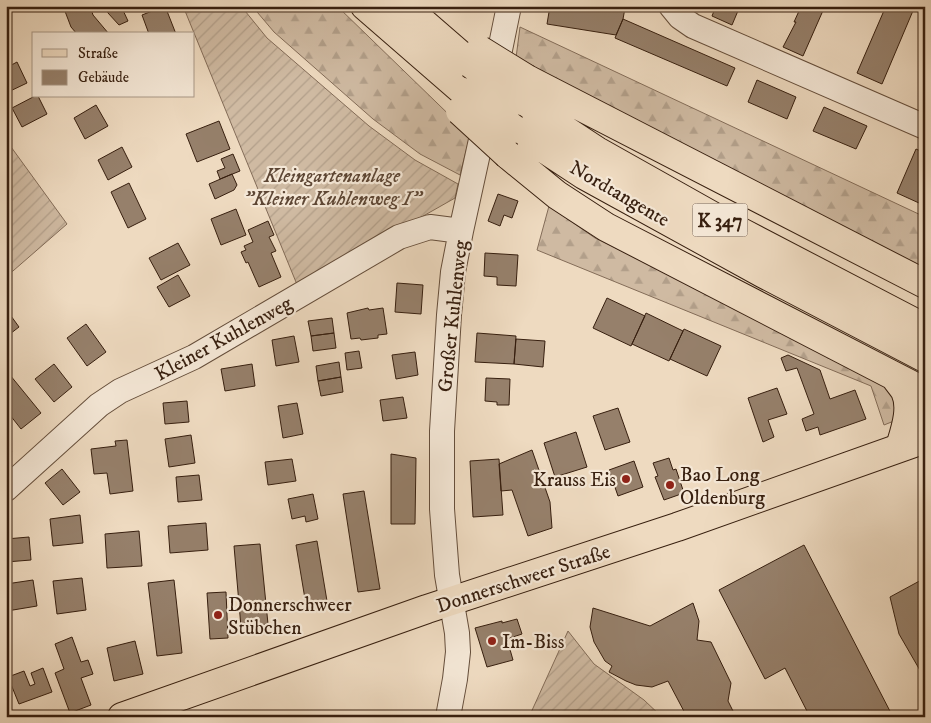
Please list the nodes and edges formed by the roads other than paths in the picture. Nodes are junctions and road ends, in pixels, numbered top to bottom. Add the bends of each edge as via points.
1 (404, 6) edge
2 (420, 6) edge
3 (509, 6) edge
4 (671, 6) edge
5 (371, 12) edge
6 (474, 55) junction
7 (524, 90) junction
8 (925, 127) edge
9 (511, 142) junction
10 (460, 231) junction
11 (925, 284) edge
12 (925, 328) edge
13 (919, 355) edge
14 (895, 377) junction
15 (925, 392) edge
16 (916, 443) edge
17 (6, 489) edge
18 (451, 600) junction
19 (122, 717) edge
20 (448, 717) edge

1 - 6 main road, K 347
2 - 6 main road, K 347
3 - 10 street, Großer Kuhlenweg
4 - 8 street via 693,26
5 - 9 main road, K 347, bridge via 401,58
6 - 7 main road, K 347, bridge
7 - 11 main road, K 347
7 - 12 main road, Nordtangente / K 347 via 597,151 733,228
9 - 13 main road, Nordtangente / K 347 via 593,179
9 - 14 main road, K 347 via 557,195 606,227
10 - 17 street, Kleiner Kuhlenweg via 430,227 399,237 194,357 120,391 92,411
10 - 18 street, Großer Kuhlenweg via 453,272 442,431 442,509
14 - 15 main road, K 347
14 - 16 main road via 905,392 908,421
16 - 18 main road, Donnerschweer Straße via 677,527
18 - 19 main road, Donnerschweer Straße
18 - 20 street, Großer Kuhlenweg via 458,652

